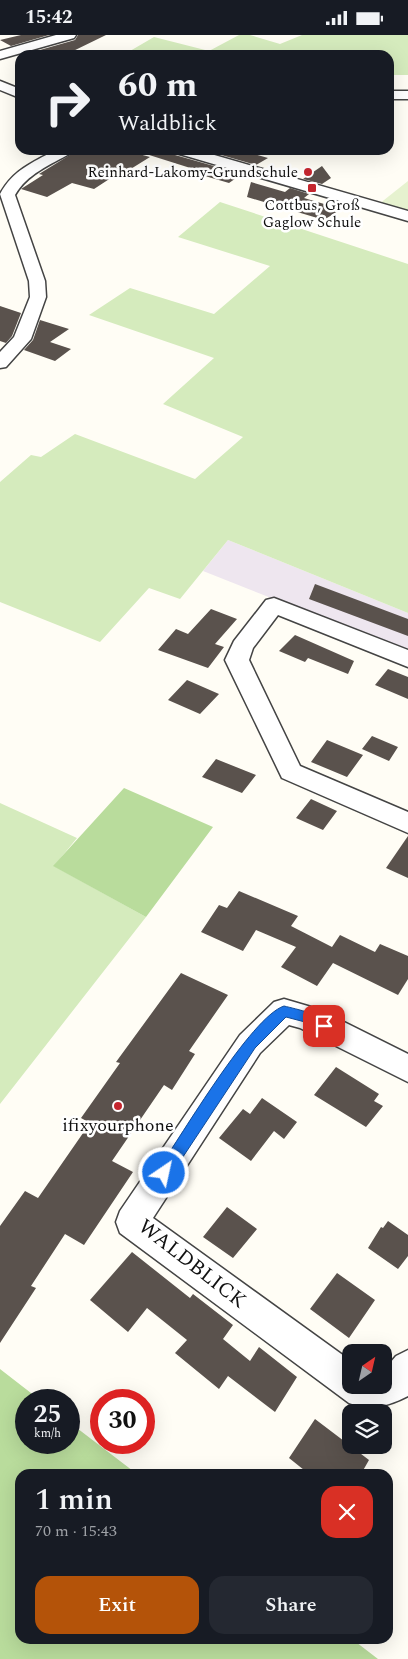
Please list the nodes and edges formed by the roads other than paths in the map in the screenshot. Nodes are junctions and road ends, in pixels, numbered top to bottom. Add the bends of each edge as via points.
1 (70, 35) edge
2 (18, 50) edge
3 (15, 51) edge
4 (0, 55) edge
5 (0, 85) edge
6 (15, 91) edge
7 (394, 95) edge
8 (408, 95) edge
9 (57, 155) edge
10 (198, 155) edge
11 (408, 215) edge
12 (0, 363) edge
13 (408, 659) edge
14 (408, 823) edge
15 (408, 1069) edge
16 (408, 1368) edge
17 (342, 1376) edge
18 (392, 1386) edge

1 - 2 street
3 - 4 street
5 - 6 street
7 - 8 street
9 - 12 street via 15,181 8,195 37,281 38,297
10 - 11 street
13 - 14 street via 274,605 242,646 238,660 290,772
15 - 17 street, WALDBLICK via 308,1018 284,1011 250,1044 132,1221
16 - 18 street via 404,1377

